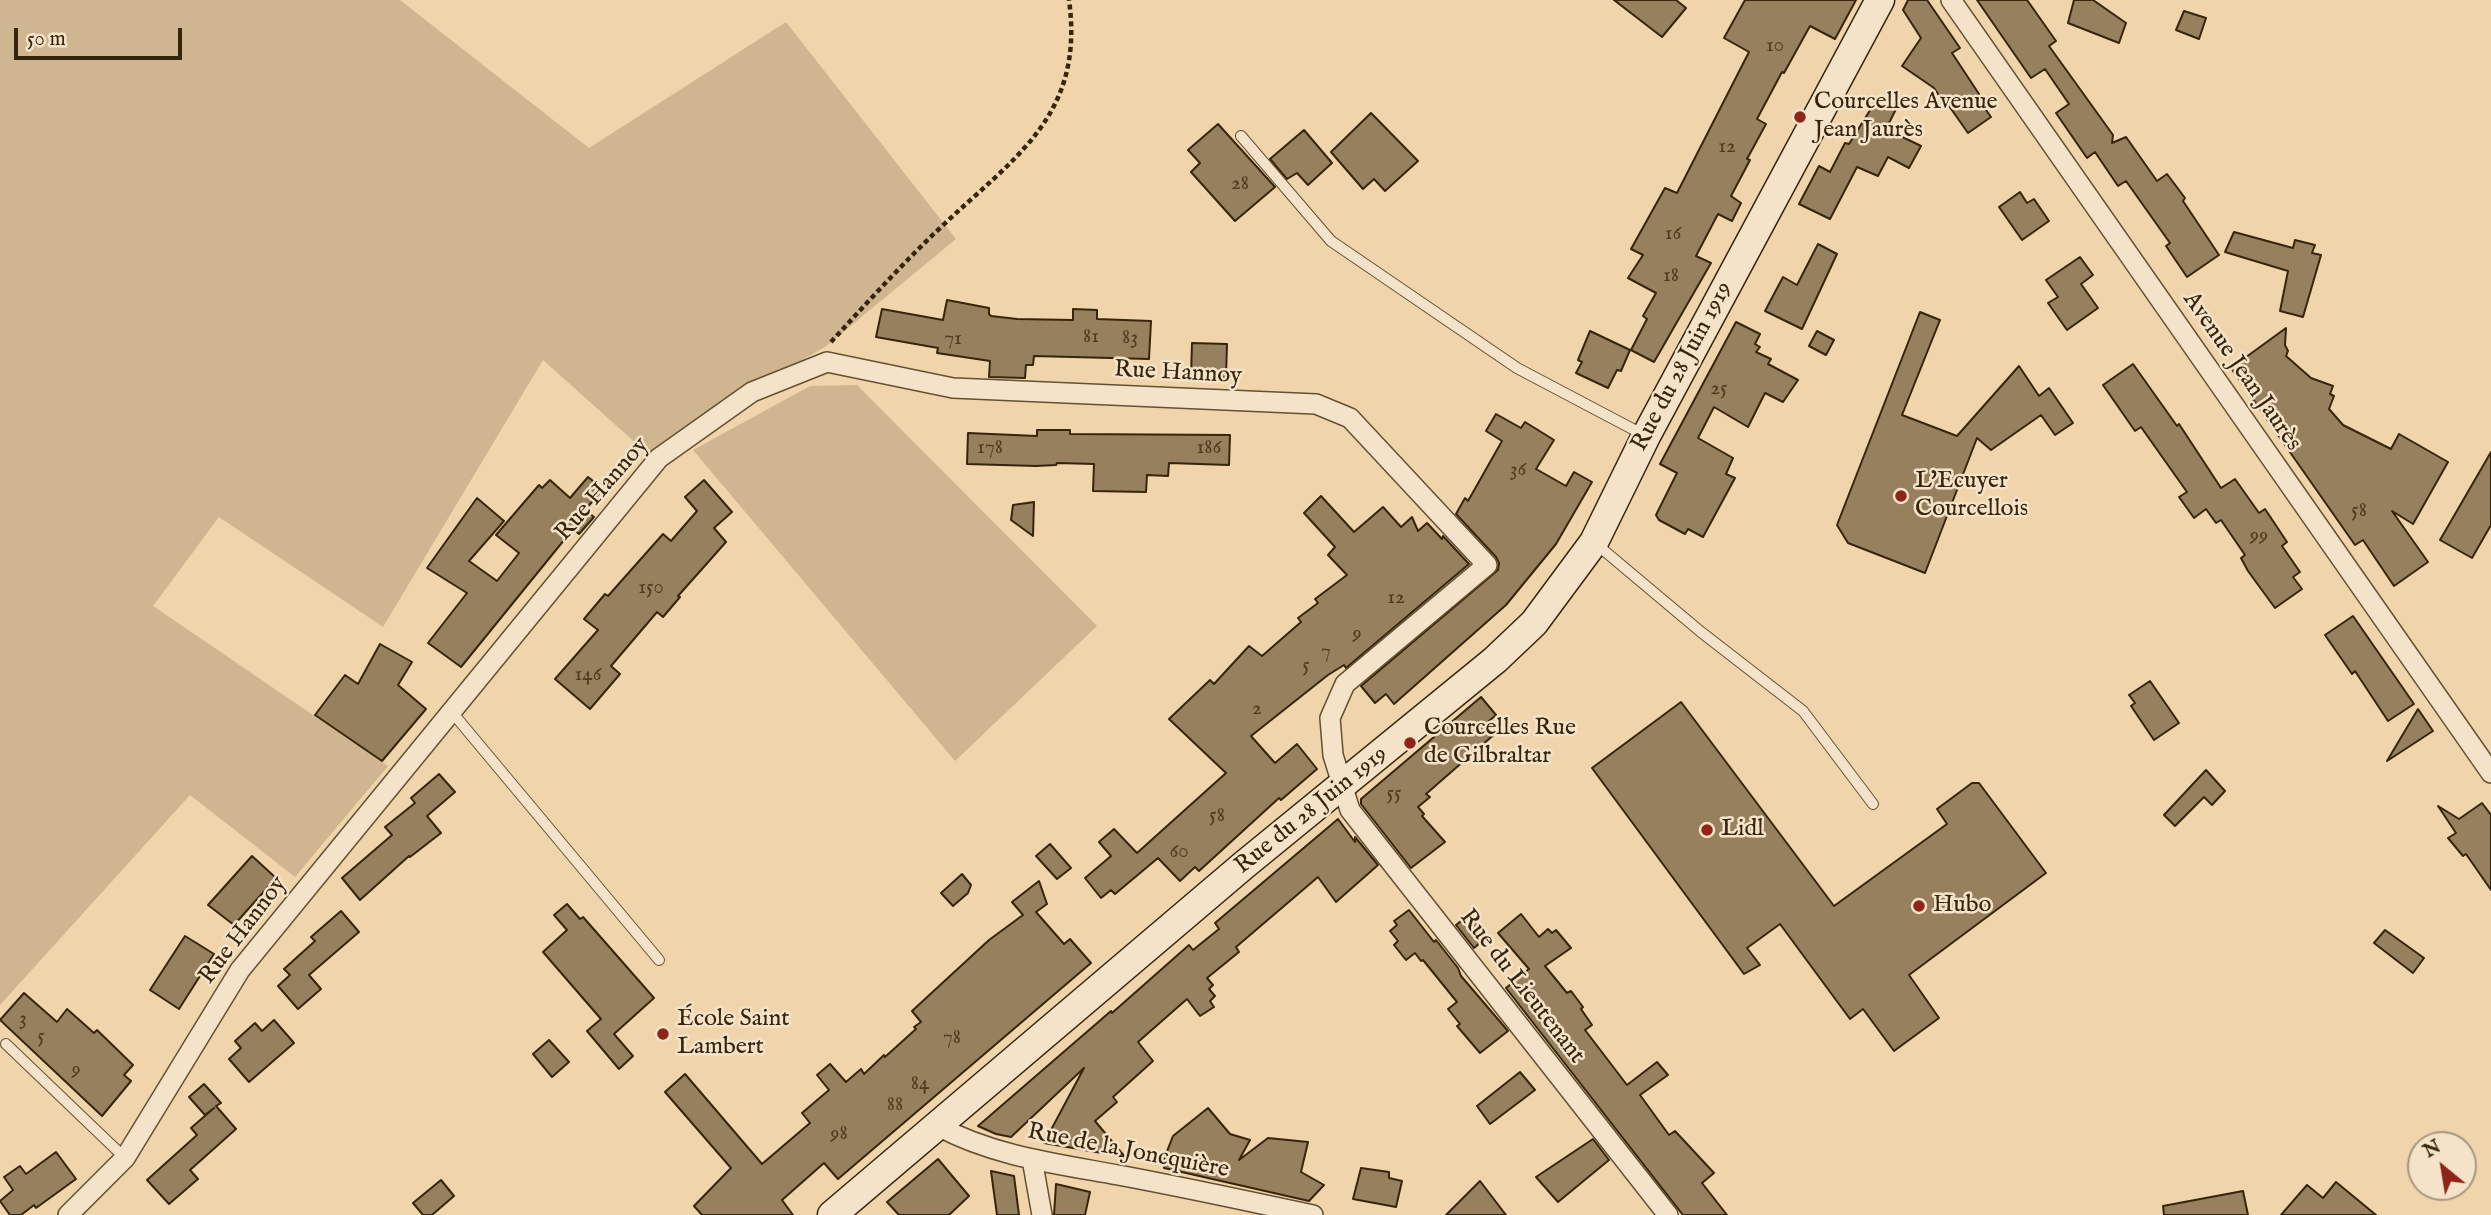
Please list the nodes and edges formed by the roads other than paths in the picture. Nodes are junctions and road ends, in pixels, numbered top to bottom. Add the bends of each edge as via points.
1 (1880, 0) edge
2 (1951, 0) edge
3 (1241, 136) dead end
4 (1646, 436) junction
5 (1594, 542) junction
6 (1487, 565) joint
7 (451, 711) junction
8 (2491, 773) edge
9 (1342, 786) junction
10 (1873, 804) dead end
11 (660, 960) dead end
12 (6, 1044) dead end
13 (938, 1126) junction
14 (125, 1158) junction
15 (1032, 1159) junction
16 (68, 1215) edge
17 (832, 1215) edge
18 (1042, 1215) edge
19 (1312, 1215) edge
20 (1668, 1215) edge

1 - 4 main road, Rue du 28 Juin 1919
2 - 8 street, Avenue Jean Jaurès
3 - 4 lane via 1331,241 1517,368
4 - 5 main road, Rue du 28 Juin 1919
5 - 9 main road, Rue du 28 Juin 1919 via 1534,623
5 - 10 lane via 1803,710
6 - 7 street, Rue Hannoy via 1350,418 1316,404 953,388 827,362 752,391 659,458
6 - 9 street, Rue du Lieutenant via 1345,684 1330,718
7 - 11 lane
7 - 14 street, Rue Hannoy via 240,970
9 - 13 main road, Rue du 28 Juin 1919
9 - 20 street, Rue du Lieutenant via 1350,810
12 - 14 lane
13 - 15 street, Rue de la Joncquière via 964,1140
13 - 17 main road, Rue du 28 Juin 1919
14 - 16 street, Rue Hannoy
15 - 18 street
15 - 19 street, Rue de la Joncquière

